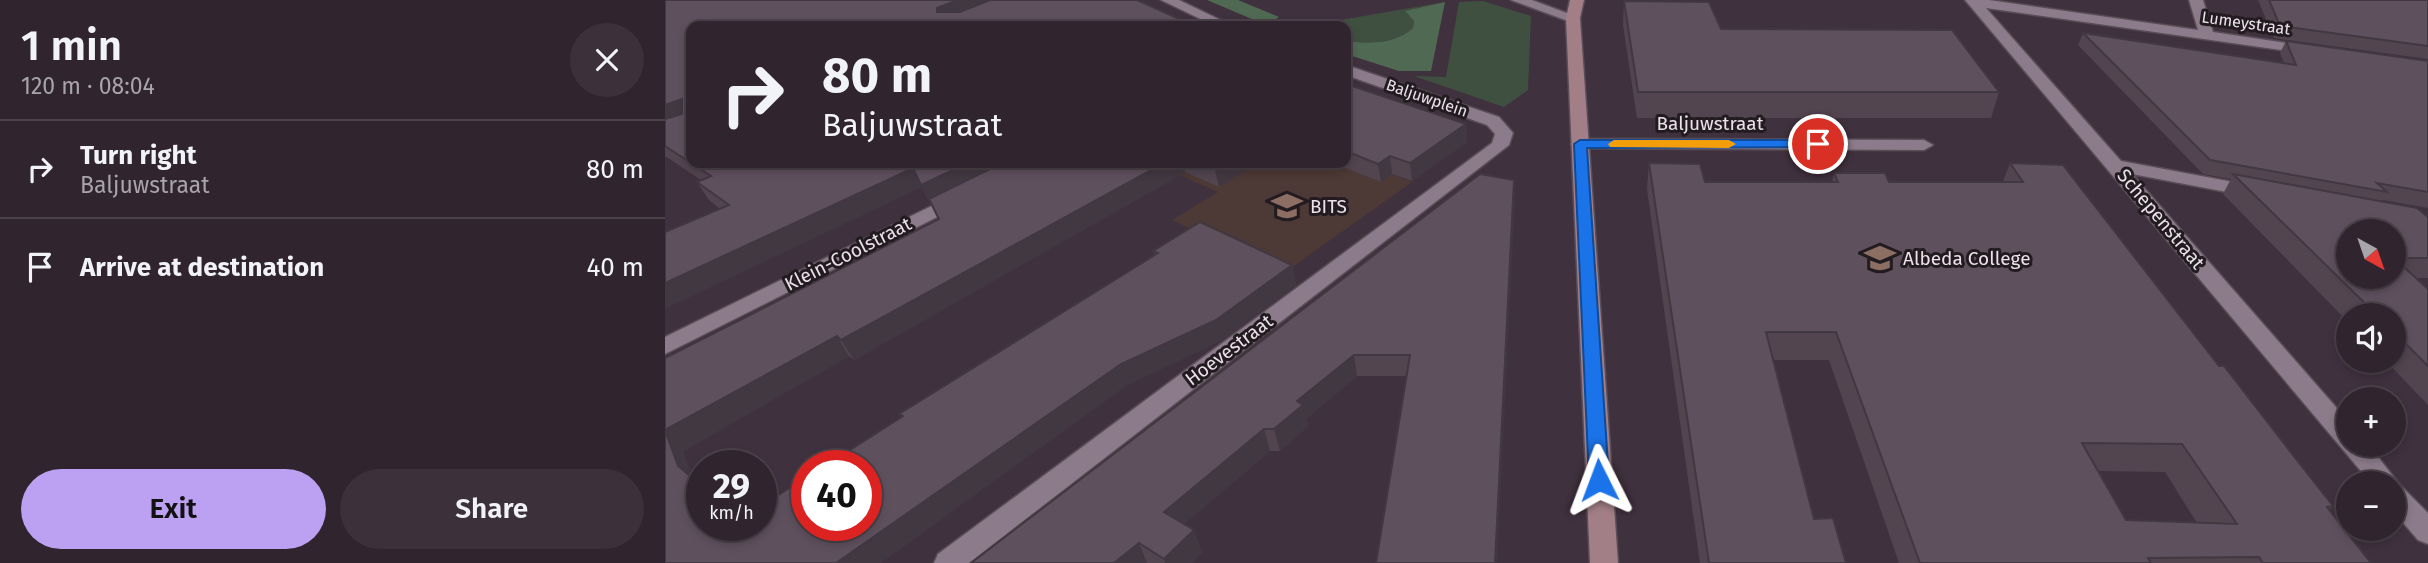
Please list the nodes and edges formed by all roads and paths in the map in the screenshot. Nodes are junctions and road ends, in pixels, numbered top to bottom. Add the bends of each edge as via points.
1 (1168, 0) edge
2 (1518, 0) edge
3 (2196, 0) edge
4 (1974, 1) edge
5 (1575, 9) edge
6 (1215, 21) edge
7 (2207, 36) junction
8 (2331, 53) edge
9 (1351, 72) edge
10 (1504, 133) joint
11 (1580, 144) junction
12 (1924, 145) dead end
13 (2117, 166) junction
14 (983, 187) edge
15 (2266, 194) edge
16 (665, 346) edge
17 (2336, 424) edge
18 (2364, 457) edge
19 (2376, 471) edge
20 (2406, 507) edge
21 (2428, 532) edge
22 (948, 563) edge
23 (1604, 563) edge

1 - 6 street
2 - 5 street
3 - 7 street
4 - 7 street, Lumeystraat
4 - 13 street, Schepenstraat
5 - 11 street
7 - 8 street, Lumeystraat
9 - 10 street, Baljuwplein via 1493,121
10 - 22 street, Hoevestraat via 1500,145
11 - 12 street, Baljuwstraat
11 - 23 street
13 - 15 street
13 - 17 street, Schepenstraat
14 - 16 street, Klein-Coolstraat
18 - 19 street
20 - 21 street

